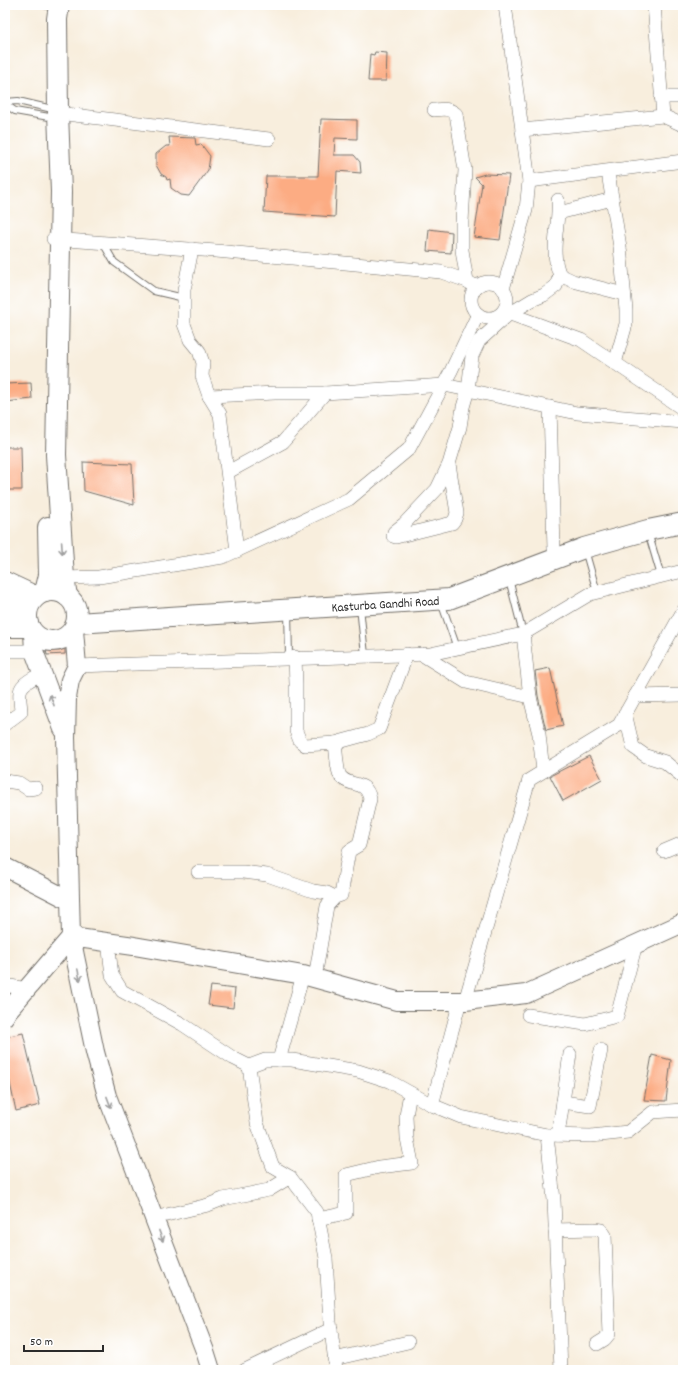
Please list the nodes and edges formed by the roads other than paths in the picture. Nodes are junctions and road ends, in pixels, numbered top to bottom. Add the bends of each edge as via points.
1 (51, 5) edge
2 (505, 5) edge
3 (654, 5) edge
4 (661, 97) junction
5 (683, 97) edge
6 (5, 103) edge
7 (434, 110) dead end
8 (52, 113) junction
9 (663, 116) junction
10 (683, 125) edge
11 (522, 130) junction
12 (268, 139) dead end
13 (683, 161) edge
14 (609, 179) dead end
15 (529, 181) junction
16 (612, 199) junction
17 (55, 239) junction
18 (102, 242) junction
19 (192, 249) junction
20 (560, 275) junction
21 (472, 284) junction
22 (503, 288) junction
23 (624, 294) junction
24 (184, 298) junction
25 (506, 312) junction
26 (478, 314) junction
27 (615, 363) junction
28 (444, 385) junction
29 (468, 390) junction
30 (325, 393) junction
31 (209, 396) junction
32 (550, 408) junction
33 (683, 409) edge
34 (683, 422) edge
35 (449, 464) junction
36 (228, 472) junction
37 (683, 512) edge
38 (683, 522) edge
39 (648, 530) junction
40 (554, 548) junction
41 (584, 548) junction
42 (237, 551) junction
43 (683, 571) edge
44 (662, 576) junction
45 (509, 578) junction
46 (5, 581) edge
47 (597, 592) junction
48 (5, 599) edge
49 (440, 599) junction
50 (360, 604) junction
51 (72, 607) junction
52 (288, 609) junction
53 (5, 611) edge
54 (683, 611) edge
55 (34, 617) junction
56 (5, 627) edge
57 (523, 634) junction
58 (457, 648) junction
59 (5, 651) edge
60 (407, 654) junction
61 (421, 654) junction
62 (365, 655) junction
63 (292, 657) junction
64 (77, 666) junction
65 (42, 674) junction
66 (683, 695) edge
67 (635, 696) junction
68 (530, 697) junction
69 (625, 713) junction
70 (5, 724) edge
71 (66, 737) junction
72 (335, 743) junction
73 (544, 771) junction
74 (683, 777) edge
75 (5, 781) edge
76 (36, 788) dead end
77 (683, 843) edge
78 (664, 851) dead end
79 (5, 867) edge
80 (198, 872) dead end
81 (335, 897) junction
82 (70, 900) junction
83 (681, 928) edge
84 (70, 937) junction
85 (108, 942) junction
86 (636, 944) junction
87 (309, 977) junction
88 (5, 985) edge
89 (26, 989) junction
90 (462, 1001) junction
91 (528, 1015) dead end
92 (5, 1016) edge
93 (601, 1050) dead end
94 (570, 1054) dead end
95 (279, 1060) junction
96 (249, 1066) junction
97 (410, 1093) junction
98 (563, 1102) junction
99 (432, 1105) junction
100 (683, 1110) edge
101 (553, 1135) junction
102 (290, 1177) junction
103 (154, 1218) junction
104 (318, 1219) junction
105 (555, 1230) junction
106 (331, 1329) junction
107 (408, 1342) dead end
108 (597, 1344) dead end
109 (335, 1364) edge
110 (211, 1370) edge
111 (245, 1370) edge
112 (561, 1370) edge

1 - 8 main road via 57,19
2 - 11 street
3 - 4 street
4 - 5 street
4 - 9 street
6 - 8 lane via 18,102
6 - 8 lane via 15,111
7 - 21 street via 445,108 456,114 465,170 462,250
8 - 12 street
8 - 17 main road via 61,192
9 - 10 street
9 - 11 street
11 - 15 street
13 - 15 street
14 - 16 street
15 - 22 street via 526,210
16 - 20 street via 558,206 555,258
16 - 23 street
17 - 18 street
17 -> 51 main road via 56,455
17 - 55 main road via 46,455 49,575
18 - 19 street
18 - 24 lane via 114,262 154,291
19 - 21 street via 441,272
19 - 24 street
20 - 23 street via 573,281
20 - 25 street via 556,286 544,295
21 - 22 street via 493,282
21 - 26 street via 471,304
22 - 25 street via 507,300
23 - 27 street via 626,324
24 - 31 street via 184,324 190,340 199,351 203,364 202,376
25 - 26 street via 488,318
25 - 27 street via 581,340
25 - 29 street via 479,341 472,356
26 - 28 street
27 - 33 street
28 - 29 street
28 - 30 street
28 - 42 street via 409,449 349,499
29 - 32 street
29 - 35 street
30 - 31 street
30 - 36 street via 284,442
31 - 36 street via 220,414
32 - 34 street via 577,413
32 - 40 street
35 - 35 street via 437,489 394,532 393,536 452,523 457,513
36 - 42 street
37 - 40 main road, Kasturba Gandhi Road via 638,522
38 - 39 main road, Kasturba Gandhi Road
39 - 41 main road, Kasturba Gandhi Road
39 - 44 lane
40 - 51 main road, Kasturba Gandhi Road via 446,588 100,610
41 - 45 main road, Kasturba Gandhi Road
41 - 47 lane
42 - 51 street via 223,557 99,577
43 - 44 street
44 - 47 street
45 - 49 main road, Kasturba Gandhi Road via 449,599
45 - 57 lane
46 - 55 street
47 - 57 street
48 - 55 street
49 - 50 main road, Kasturba Gandhi Road
49 - 58 lane
50 - 52 main road, Kasturba Gandhi Road
50 - 62 lane
51 - 52 main road, Kasturba Gandhi Road
51 - 55 main road via 61,592 53,591
51 - 55 main road via 69,635 62,640 46,641 39,638
51 - 64 street
52 - 63 lane
53 - 55 main road
54 - 67 street
55 - 56 main road
55 - 59 street
55 - 65 street
57 - 58 street
57 - 68 street
58 - 61 street
60 - 61 street
60 - 62 street
60 - 72 street via 379,729
61 - 68 street via 466,682
62 - 63 street
63 - 64 street
63 - 72 street via 296,684 296,731 300,741 305,745
64 - 71 street via 70,680 67,698
65 - 70 street via 21,688 21,712
71 -> 65 street
66 - 67 street
67 - 69 street
68 - 73 street
69 - 73 street via 619,725
69 - 74 street via 633,747 646,756 665,762
71 - 82 street
72 - 81 street via 341,777 363,786 370,799 359,845 349,851 341,895
73 - 90 street via 529,780
75 - 76 street via 19,783 28,789
77 - 78 street
79 - 82 street
80 - 81 street via 267,875
81 - 87 street via 327,906
82 - 84 street
83 - 86 street
84 - 85 street
84 - 89 street
84 -> 103 street via 106,1096
85 - 87 street
85 - 96 street via 112,975 122,990
86 - 90 street via 526,994
86 - 91 street via 618,1016 585,1024
87 - 90 street via 397,1001
87 - 95 street
88 - 89 street
89 - 92 street
90 - 99 street
93 - 98 street via 590,1106
94 - 98 street
95 - 96 street via 265,1060
95 - 97 street via 358,1071
96 - 102 street via 256,1123 273,1167
97 - 99 street
97 - 104 street via 406,1116 412,1163 346,1174 346,1213
98 - 101 street
99 - 101 street via 461,1116
100 - 101 street via 653,1112 628,1132 591,1136
101 - 105 street
102 - 103 street via 269,1190
102 - 104 street via 317,1212
103 -> 110 street
104 - 106 street via 326,1258
105 - 108 street via 594,1229 605,1235 609,1334
105 - 112 street
106 - 109 street
106 - 111 street
107 - 109 street

